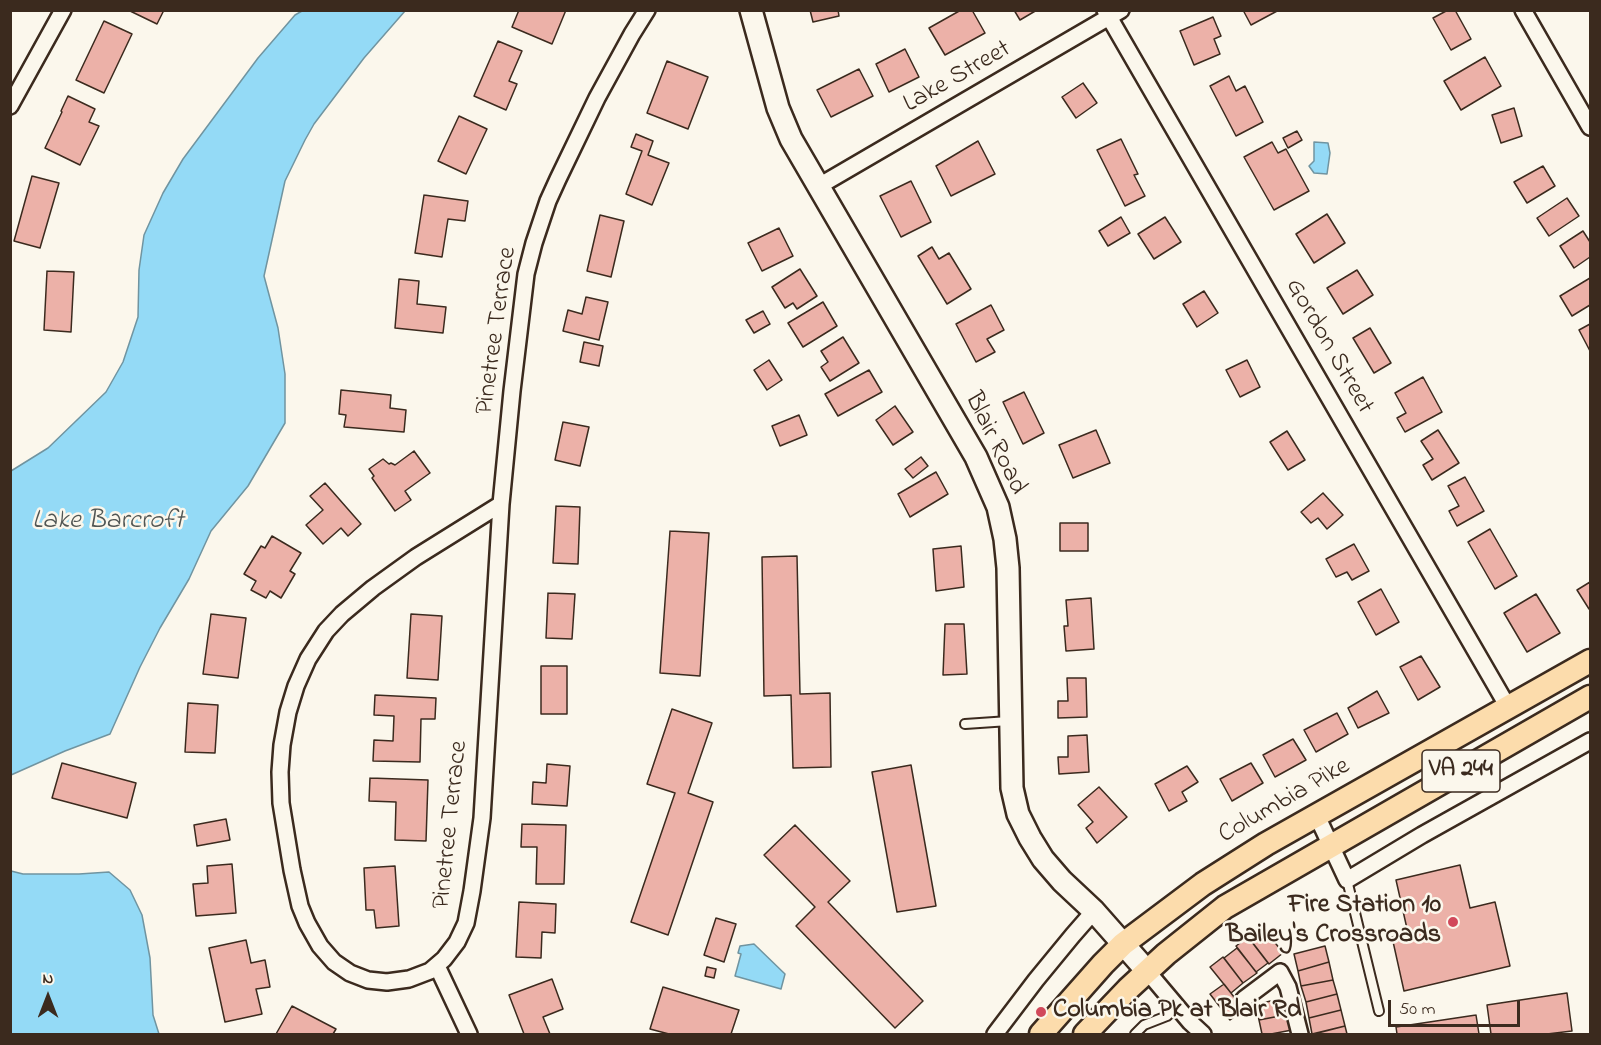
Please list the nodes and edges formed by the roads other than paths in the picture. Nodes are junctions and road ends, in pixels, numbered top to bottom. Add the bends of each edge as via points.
1 (63, 10) edge
2 (647, 10) edge
3 (752, 10) edge
4 (1523, 10) edge
5 (1112, 13) edge
6 (10, 106) edge
7 (1590, 127) edge
8 (819, 186) junction
9 (501, 504) junction
10 (1590, 661) edge
11 (1590, 697) edge
12 (1508, 707) junction
13 (1010, 721) junction
14 (965, 723) dead end
15 (1590, 741) edge
16 (1317, 816) junction
17 (1330, 846) junction
18 (1347, 880) junction
19 (1094, 911) junction
20 (1123, 944) junction
21 (437, 966) junction
22 (1147, 971) junction
23 (1244, 999) dead end
24 (1177, 1007) junction
25 (1378, 1011) dead end
26 (469, 1035) edge
27 (995, 1035) edge
28 (1041, 1035) edge
29 (1084, 1035) edge
30 (1135, 1035) edge
31 (1203, 1035) edge
32 (1300, 1035) edge

1 - 6 street
2 - 9 street, Pinetree Terrace via 562,168 534,243 526,274
3 - 8 street, Blair Road via 778,108
4 - 7 street
5 - 8 street, Lake Street
5 - 12 street, Gordon Street
8 - 13 street, Blair Road via 976,457 998,507 1008,568
9 - 21 street, Pinetree Terrace via 482,819 466,923 457,942
9 - 21 street, Pinetree Terrace via 416,557 342,614 308,659 288,712 282,745 281,803 292,870 304,915 320,946 334,962 368,980 409,979
10 - 12 main road, Columbia Pike / VA 244
11 - 17 main road, VA 244
12 - 16 main road, Columbia Pike / VA 244
13 - 14 lane
13 - 19 street, Blair Road via 1011,788 1018,814 1044,859
15 - 18 street
16 - 17 street
16 - 20 main road, Columbia Pike / VA 244 via 1203,884
17 - 18 street
17 - 22 main road, VA 244 via 1225,907
18 - 25 lane
19 - 20 street, Blair Road
19 - 27 street
20 - 22 street, Blair Road
20 - 28 main road, Columbia Pike / VA 244
21 - 26 street
22 - 24 street
22 - 29 main road, VA 244
23 - 32 street via 1280,972 1288,987
24 - 30 lane via 1167,1016 1144,1025
24 - 31 street

